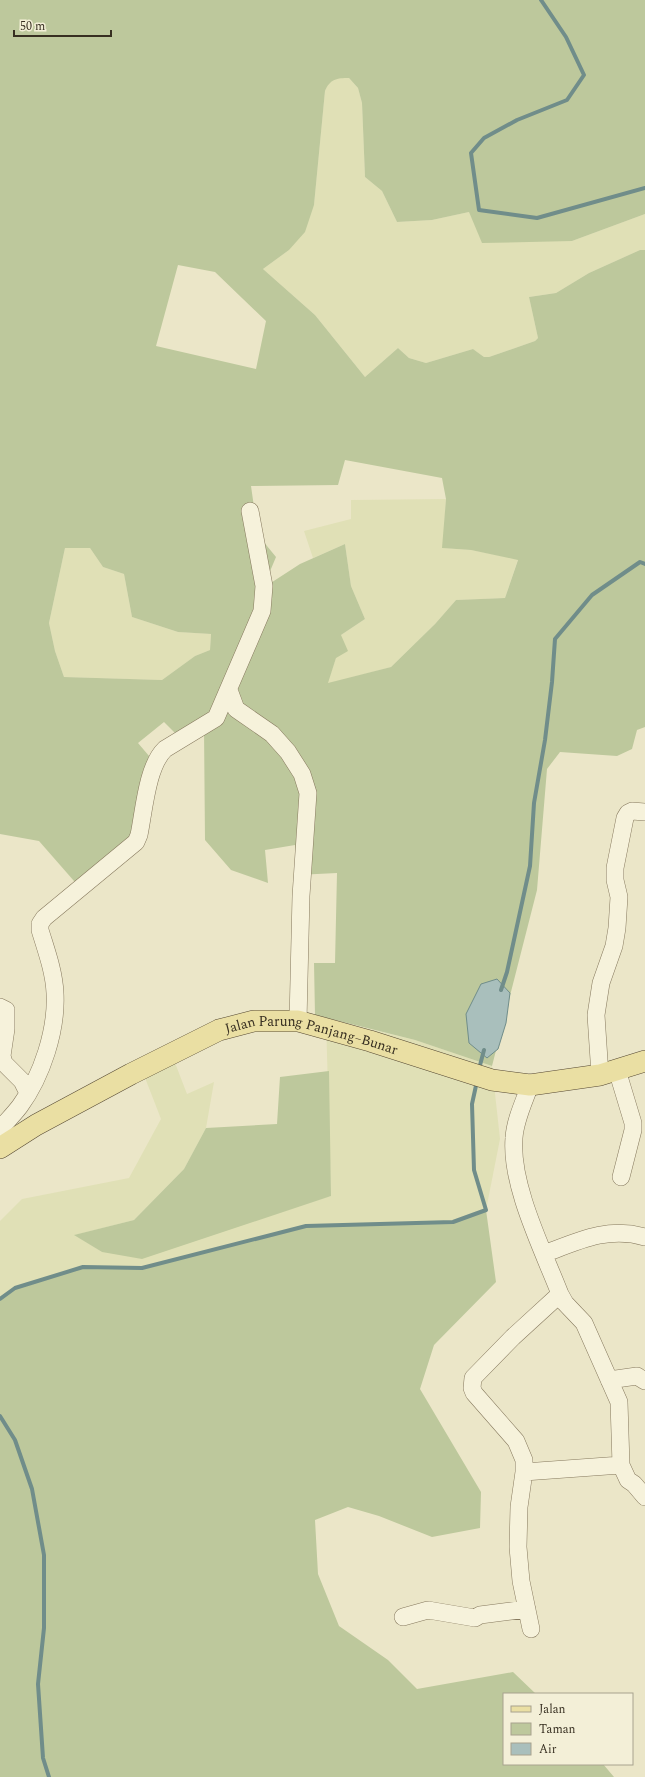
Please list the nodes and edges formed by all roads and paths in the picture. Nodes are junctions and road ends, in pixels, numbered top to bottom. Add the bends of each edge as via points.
1 (250, 511) dead end
2 (229, 690) junction
3 (645, 812) edge
4 (0, 1007) edge
5 (298, 1021) junction
6 (645, 1061) edge
7 (609, 1073) junction
8 (530, 1085) junction
9 (28, 1093) junction
10 (0, 1129) edge
11 (0, 1148) edge
12 (621, 1177) dead end
13 (645, 1237) edge
14 (544, 1254) junction
15 (560, 1294) junction
16 (610, 1380) junction
17 (645, 1381) edge
18 (621, 1465) junction
19 (524, 1472) junction
20 (639, 1484) edge
21 (645, 1497) edge
22 (527, 1609) junction
23 (403, 1617) dead end
24 (531, 1629) dead end

1 - 2 street via 264,586 262,611
2 - 5 street via 236,709 272,734 288,752 302,774 308,793 301,896
2 - 9 street via 216,718 165,749 159,756 149,785 136,842 40,924 53,976 54,1008 46,1056
3 - 7 street via 632,811 625,818 615,868 619,898 617,928 614,946 601,983 596,1015
4 - 9 street via 6,1010 2,1056 4,1063 22,1081
5 - 8 main road, Jalan Parung Panjang–Bunar via 492,1080
5 - 11 main road, Jalan Parung Panjang–Bunar via 254,1021 219,1030 36,1125
6 - 7 main road, Jalan Parung Panjang–Bunar
7 - 8 main road, Jalan Parung Panjang–Bunar
7 - 12 street via 633,1123
8 - 14 street via 518,1116 513,1153 524,1202
9 - 10 street
13 - 14 street via 618,1233 594,1235
14 - 15 street
15 - 16 street via 584,1324
15 - 19 street via 473,1378 474,1393 516,1441 524,1460
16 - 17 street via 637,1376
16 - 18 street via 619,1402
18 - 19 street
18 - 20 street via 628,1480
19 - 22 street via 519,1507 518,1548
20 - 21 street
22 - 23 street via 475,1618 428,1610
22 - 24 street

